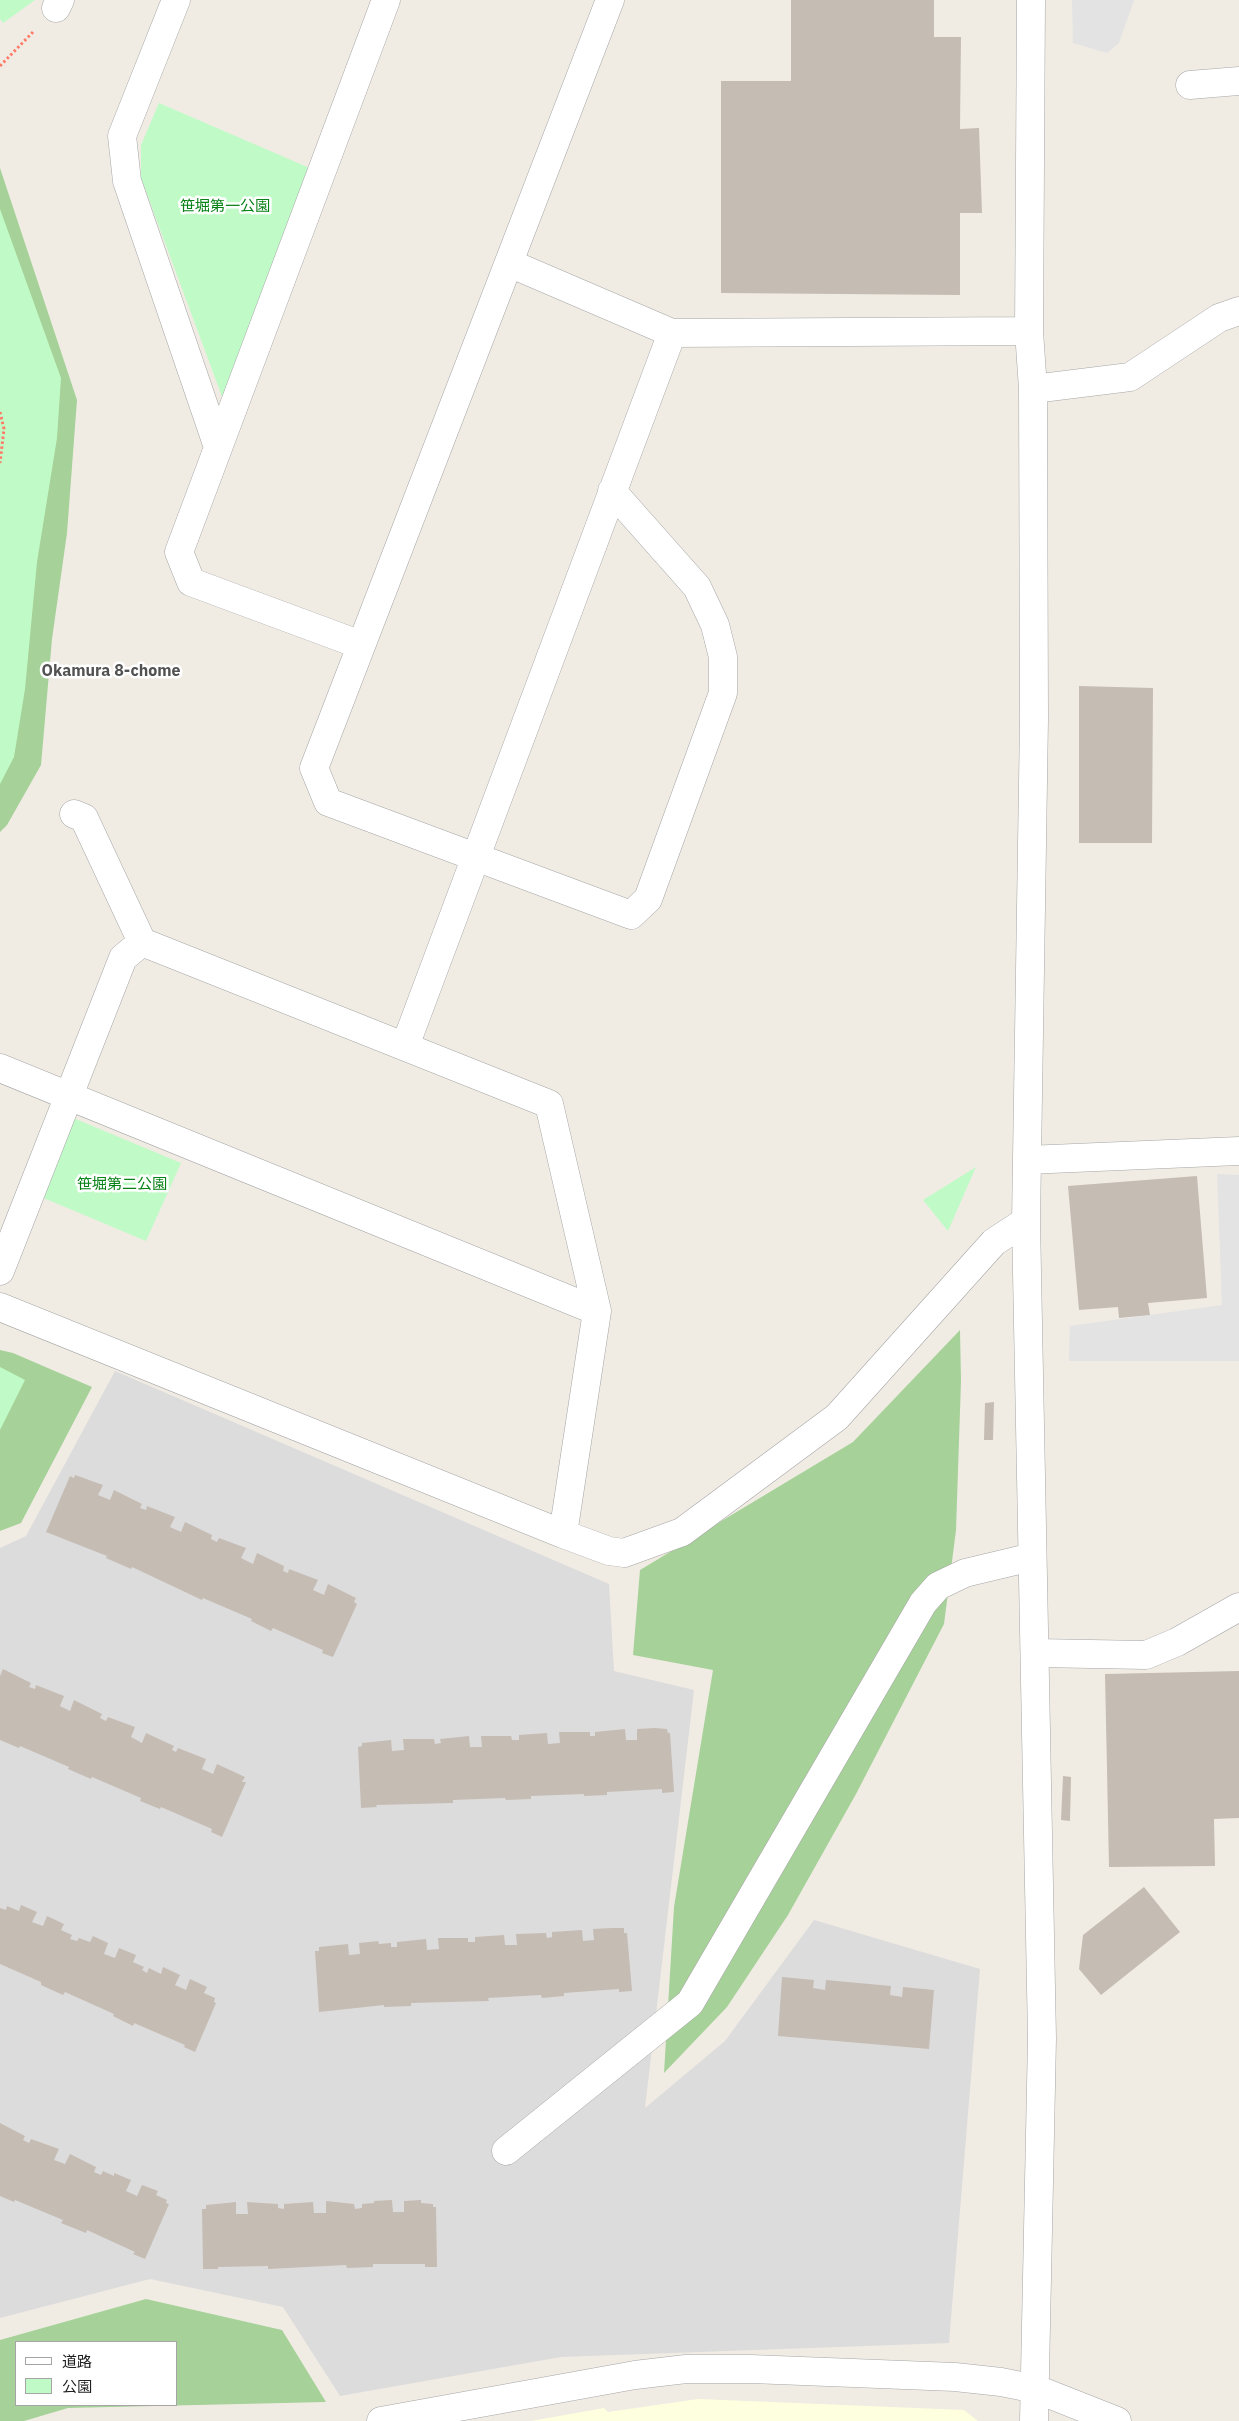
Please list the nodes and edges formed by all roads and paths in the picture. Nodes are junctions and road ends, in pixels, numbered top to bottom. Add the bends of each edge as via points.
1 (176, 0) edge
2 (386, 0) edge
3 (610, 0) edge
4 (1031, 0) edge
5 (58, 4) edge
6 (0, 66) edge
7 (1239, 81) edge
8 (1190, 85) dead end
9 (509, 263) junction
10 (1239, 311) edge
11 (1030, 331) junction
12 (672, 333) junction
13 (1032, 388) junction
14 (0, 412) edge
15 (218, 447) junction
16 (0, 463) edge
17 (612, 491) junction
18 (361, 645) junction
19 (74, 814) dead end
20 (477, 857) junction
21 (142, 942) junction
22 (405, 1046) junction
23 (0, 1068) edge
24 (68, 1098) junction
25 (1239, 1151) edge
26 (1027, 1160) junction
27 (1026, 1220) junction
28 (0, 1271) edge
29 (0, 1307) edge
30 (597, 1311) junction
31 (564, 1534) junction
32 (1032, 1557) junction
33 (1239, 1607) edge
34 (1036, 1653) junction
35 (506, 2152) dead end
36 (1036, 2389) junction
37 (381, 2421) edge
38 (1034, 2421) edge
39 (1117, 2421) edge

1 - 15 street via 122,136 127,181
2 - 15 street
3 - 9 street
4 - 11 street
5 - 6 path
7 - 8 street
9 - 12 street
9 - 18 street
10 - 13 street via 1219,318 1130,377
11 - 12 street
11 - 13 street
12 - 17 street
13 - 26 street via 1034,719
14 - 16 path via 4,429
15 - 18 street via 179,552 191,582
17 - 20 street
17 - 20 street via 697,587 715,625 722,657 723,693 648,900 631,916
18 - 20 street via 314,768 328,802
19 - 21 street via 84,818
20 - 22 street
21 - 22 street
21 - 24 street via 124,958
22 - 30 street via 548,1104
23 - 24 street
24 - 28 street
24 - 30 street
25 - 26 street
26 - 27 street
27 - 31 street via 994,1242 837,1417 682,1532 624,1553 609,1551
27 - 32 street
29 - 31 street
30 - 31 street
32 - 34 street
32 - 35 street via 965,1573 938,1586 923,1603 690,2003
33 - 34 street via 1177,1642 1146,1655
34 - 36 street via 1042,2038
36 - 37 street via 955,2377 686,2369 635,2375
36 - 38 street
36 - 39 street

